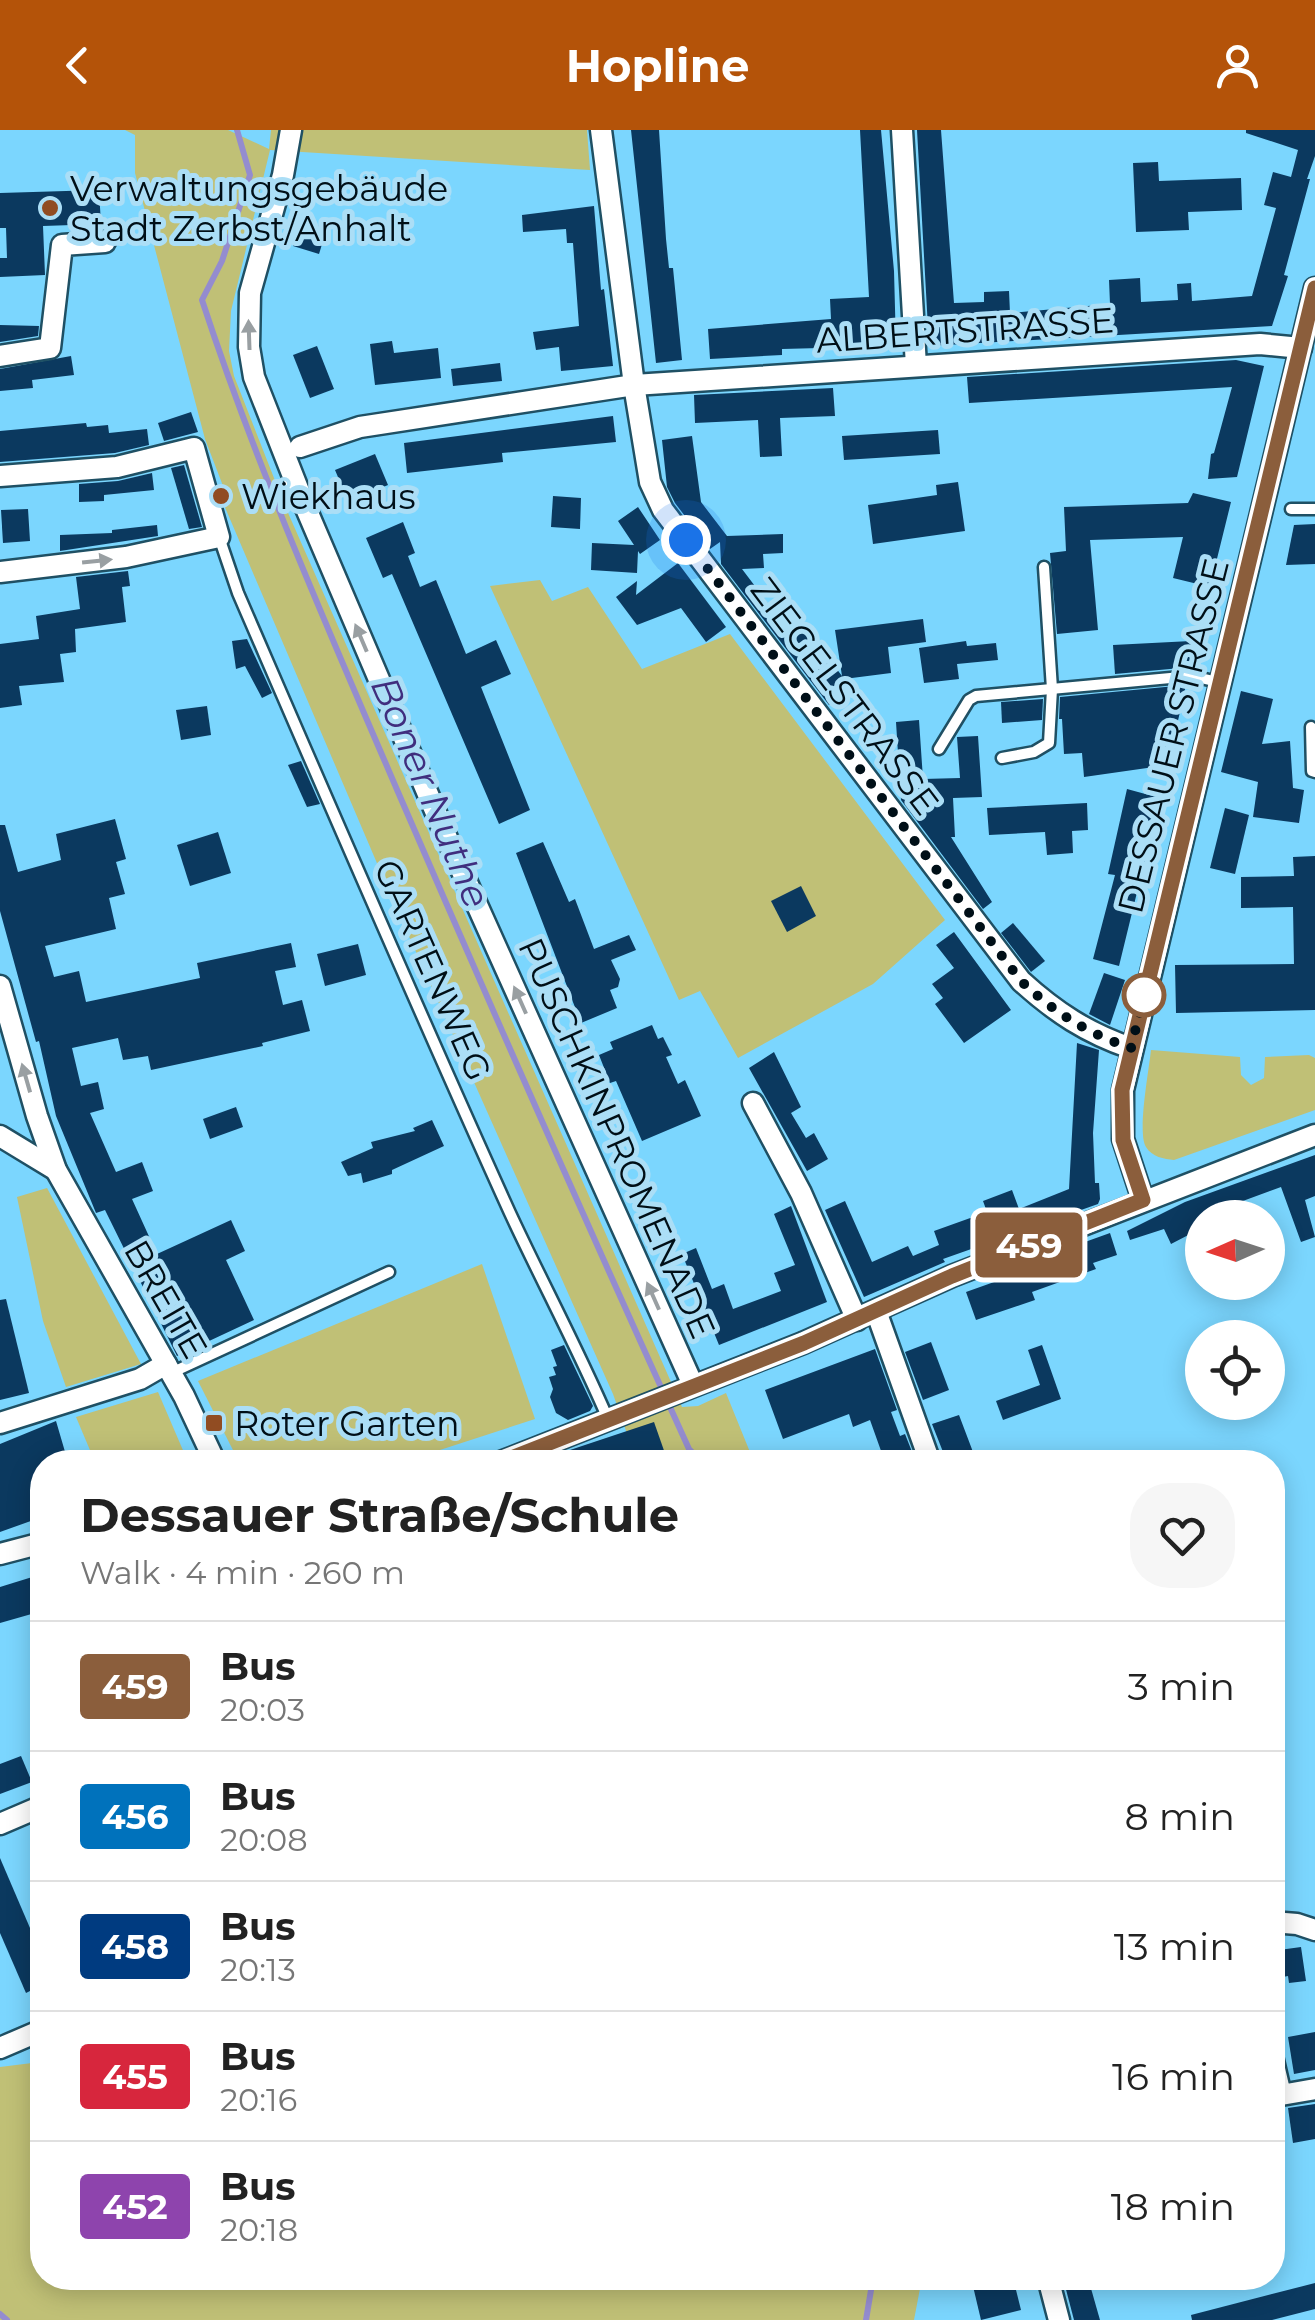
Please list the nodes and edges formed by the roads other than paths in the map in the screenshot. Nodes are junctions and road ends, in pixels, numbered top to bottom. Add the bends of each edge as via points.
1 (291, 130) edge
2 (601, 130) edge
3 (902, 130) edge
4 (105, 242) dead end
5 (1315, 288) edge
6 (1300, 348) junction
7 (0, 356) edge
8 (916, 366) junction
9 (634, 385) junction
10 (300, 446) dead end
11 (0, 476) edge
12 (1291, 509) dead end
13 (1315, 509) edge
14 (219, 537) junction
15 (1044, 567) dead end
16 (0, 572) edge
17 (1218, 682) junction
18 (1052, 689) junction
19 (1311, 728) dead end
20 (939, 750) dead end
21 (1002, 758) dead end
22 (1315, 772) edge
23 (0, 986) edge
24 (1131, 1048) junction
25 (752, 1102) dead end
26 (1315, 1135) edge
27 (0, 1136) edge
28 (56, 1170) junction
29 (1143, 1200) junction
30 (389, 1272) dead end
31 (866, 1315) junction
32 (168, 1368) junction
33 (688, 1387) junction
34 (608, 1419) junction
35 (0, 1422) edge
36 (209, 1450) edge
37 (530, 1450) edge
38 (925, 1450) edge
39 (30, 1545) edge
40 (0, 1554) edge
41 (30, 1811) edge
42 (0, 1824) edge
43 (1285, 1924) edge
44 (1315, 1930) edge
45 (30, 2035) edge
46 (0, 2048) edge
47 (1315, 2088) edge
48 (1285, 2094) edge
49 (1051, 2290) edge
50 (1059, 2320) edge

33 -> 1 street, PUSCHKINPROMENADE via 254,378 250,294
2 - 9 street, ZIEGELSTRASSE
3 - 8 street
4 - 7 street via 62,244 50,348
5 - 6 street, DESSAUER STRASSE
6 - 8 street, ALBERTSTRASSE via 1264,344
6 - 17 street, DESSAUER STRASSE
8 - 9 street, ALBERTSTRASSE
9 - 10 street, ALBERTSTRASSE via 360,426
9 - 24 street, ZIEGELSTRASSE via 650,482 663,510 1021,981 1064,1018
11 - 14 street via 117,467 194,448
12 - 13 lane
16 -> 14 street via 126,557
14 - 34 lane, GARTENWEG via 416,1001
15 - 18 lane
17 - 18 lane via 1192,676
17 - 24 street, DESSAUER STRASSE
18 - 20 lane via 976,696
18 - 21 lane via 1048,743
19 - 22 lane
28 -> 23 street, BREITE
24 - 29 street, DESSAUER STRASSE via 1121,1116
25 - 31 street
26 - 29 street
27 - 28 street, BREITE
28 - 32 street, BREITE
29 - 31 street
30 - 32 lane
31 - 33 street
31 - 38 street
32 - 35 street
32 - 36 street, BREITE
33 - 34 street
34 - 37 street
39 - 40 street
41 - 42 street
43 - 44 street
45 - 46 street
47 - 48 street
49 - 50 street

